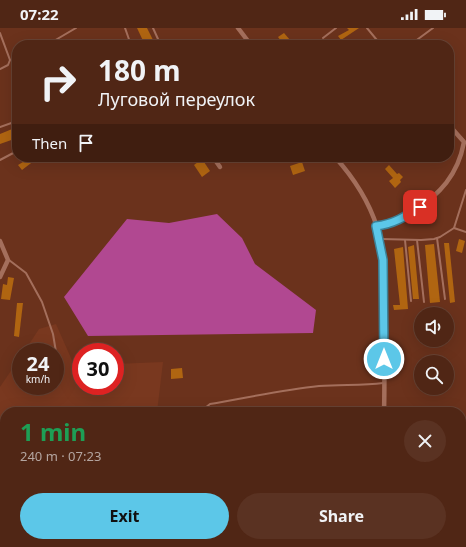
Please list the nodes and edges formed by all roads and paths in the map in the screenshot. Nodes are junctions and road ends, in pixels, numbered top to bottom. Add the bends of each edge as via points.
1 (76, 28) edge
2 (124, 28) edge
3 (153, 28) edge
4 (238, 28) edge
5 (336, 28) edge
6 (367, 28) edge
7 (433, 28) edge
8 (0, 33) edge
9 (323, 38) dead end
10 (56, 40) edge
11 (129, 40) edge
12 (158, 40) edge
13 (247, 40) edge
14 (377, 40) edge
15 (417, 40) edge
16 (0, 70) edge
17 (12, 123) edge
18 (0, 127) edge
19 (454, 130) edge
20 (465, 141) edge
21 (12, 154) edge
22 (0, 160) edge
23 (216, 162) edge
24 (339, 162) edge
25 (220, 167) dead end
26 (466, 190) edge
27 (376, 226) junction
28 (454, 228) junction
29 (466, 232) edge
30 (437, 238) junction
31 (380, 239) junction
32 (405, 240) junction
33 (417, 240) junction
34 (0, 241) edge
35 (8, 260) junction
36 (0, 277) edge
37 (445, 298) dead end
38 (411, 301) dead end
39 (424, 302) dead end
40 (54, 343) edge
41 (385, 383) junction
42 (206, 407) edge
43 (384, 407) edge

1 - 10 lane
2 - 11 lane
3 - 12 lane
4 - 13 street
5 - 9 lane
6 - 14 lane
7 - 15 lane
8 - 16 lane via 10,60 8,65
17 - 18 lane
19 - 20 street
20 - 27 street via 453,174 442,190 429,202 400,220
21 - 22 lane
23 - 25 street
24 - 27 street via 355,183
26 - 28 lane
27 - 31 street
28 - 29 lane
28 - 30 lane
30 - 33 lane
30 - 37 lane
31 - 32 lane
31 - 41 street via 383,260
32 - 33 lane
32 - 38 lane
33 - 39 lane
34 - 35 street
35 - 36 street
35 - 40 lane via 26,273 42,302
41 - 42 lane via 290,390 210,404
41 - 43 street

